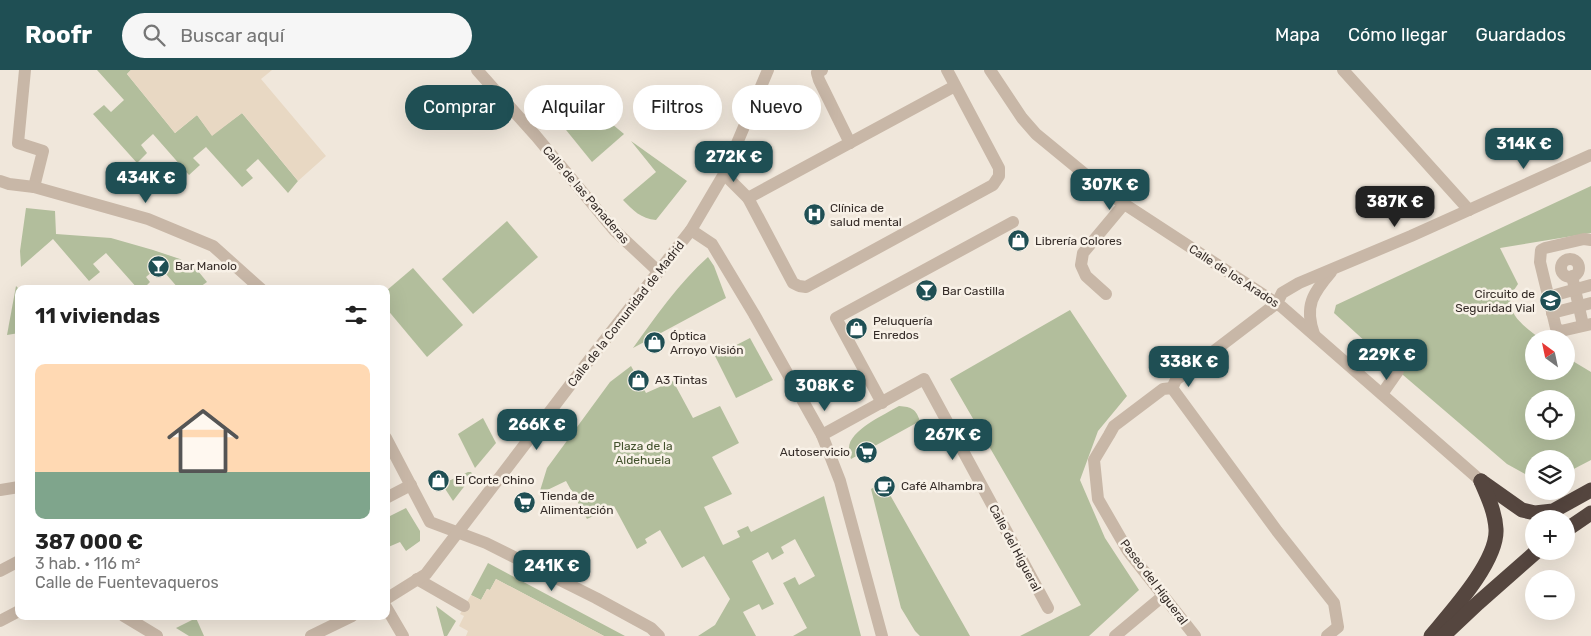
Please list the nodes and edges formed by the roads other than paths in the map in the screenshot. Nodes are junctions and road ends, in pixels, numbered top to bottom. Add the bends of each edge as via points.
1 (25, 70) edge
2 (477, 70) edge
3 (768, 70) edge
4 (822, 70) edge
5 (947, 70) edge
6 (990, 70) edge
7 (1349, 72) edge
8 (955, 86) junction
9 (850, 143) junction
10 (1591, 155) edge
11 (724, 174) junction
12 (0, 181) edge
13 (34, 187) junction
14 (748, 198) junction
15 (1124, 204) junction
16 (1469, 210) junction
17 (1013, 222) dead end
18 (692, 230) junction
19 (1591, 240) edge
20 (1564, 244) junction
21 (1574, 267) edge
22 (1332, 270) junction
23 (658, 272) junction
24 (1544, 275) junction
25 (257, 285) edge
26 (1591, 286) edge
27 (1575, 290) junction
28 (1106, 294) dead end
29 (1548, 296) junction
30 (1277, 303) junction
31 (1585, 305) edge
32 (1552, 313) junction
33 (1587, 325) edge
34 (1314, 334) junction
35 (1398, 371) dead end
36 (1172, 388) junction
37 (1382, 394) junction
38 (882, 402) junction
39 (822, 435) junction
40 (390, 446) edge
41 (1481, 481) junction
42 (411, 485) junction
43 (15, 488) edge
44 (0, 490) edge
45 (1591, 490) edge
46 (390, 496) edge
47 (1591, 513) edge
48 (1575, 524) edge
49 (457, 532) junction
50 (1528, 560) edge
51 (15, 564) edge
52 (0, 571) edge
53 (417, 579) junction
54 (390, 596) edge
55 (1163, 596) junction
56 (464, 606) dead end
57 (1048, 608) dead end
58 (15, 614) edge
59 (390, 615) edge
60 (131, 620) edge
61 (344, 620) edge
62 (0, 621) edge
63 (881, 631) edge
64 (157, 636) edge
65 (311, 636) edge
66 (403, 636) edge
67 (659, 636) edge
68 (894, 636) edge
69 (1115, 636) edge
70 (1195, 636) edge
71 (1327, 636) edge
72 (1431, 636) edge
73 (1443, 636) edge

1 - 13 street via 18,143 43,151
2 - 23 street, Calle de las Panaderas via 614,230
3 - 11 street, Calle de la Comunidad de Madrid
4 - 9 street via 817,73 818,80
5 - 8 street
6 - 15 street, Calle de los Arados via 1036,134
7 - 16 street
8 - 9 street
8 - 14 street via 1000,168 996,181 806,287 793,283
9 - 14 street
10 - 16 street, Paseo del Higueral
11 - 14 street
11 - 18 street, Calle de la Comunidad de Madrid
12 - 13 street
13 - 25 street via 148,219 213,246
15 - 28 street via 1083,253 1081,265 1086,276
15 - 30 street, Calle de los Arados
16 - 22 street, Paseo del Higueral
17 - 38 street via 836,318
18 - 23 street, Calle de la Comunidad de Madrid
18 - 39 street via 712,244
19 - 20 street
20 - 21 street
20 - 24 street via 1541,250
21 - 24 street
21 - 27 street
22 - 30 street, Paseo del Higueral via 1282,293
22 - 34 street via 1316,290 1311,304 1309,320
23 - 49 street, Calle de la Comunidad de Madrid
24 - 29 street
26 - 27 street
27 - 29 street
27 - 31 street
29 - 32 street
30 - 34 street, Calle de los Arados
30 - 36 street, Paseo del Higueral via 1176,380
31 - 32 street
31 - 33 street
32 - 33 street via 1554,324 1560,331
34 - 37 street, Calle de los Arados
35 - 37 street
36 - 55 street, Paseo del Higueral via 1163,389 1114,426 1094,460 1098,499 1128,551
36 - 71 street via 1334,603 1338,627
37 - 41 street, Calle de los Arados
38 - 39 street, Calle del Higueral
38 - 57 street, Calle del Higueral via 924,380
39 - 63 street via 840,481
40 - 42 street
41 - 45 highway via 1522,510 1535,513 1553,511
41 - 72 highway via 1497,530 1491,552 1475,582
42 - 46 street
42 - 49 street via 430,522
43 - 44 street
47 - 48 highway
49 - 53 street, Calle de la Comunidad de Madrid via 426,574
49 - 67 street via 486,543 596,598 652,628
50 - 73 highway
51 - 52 street
53 - 54 street, Calle de la Comunidad de Madrid
53 - 56 street
55 - 69 street
55 - 70 street, Paseo del Higueral
58 - 62 street
59 - 66 street
60 - 64 street
61 - 65 street
63 - 68 street

